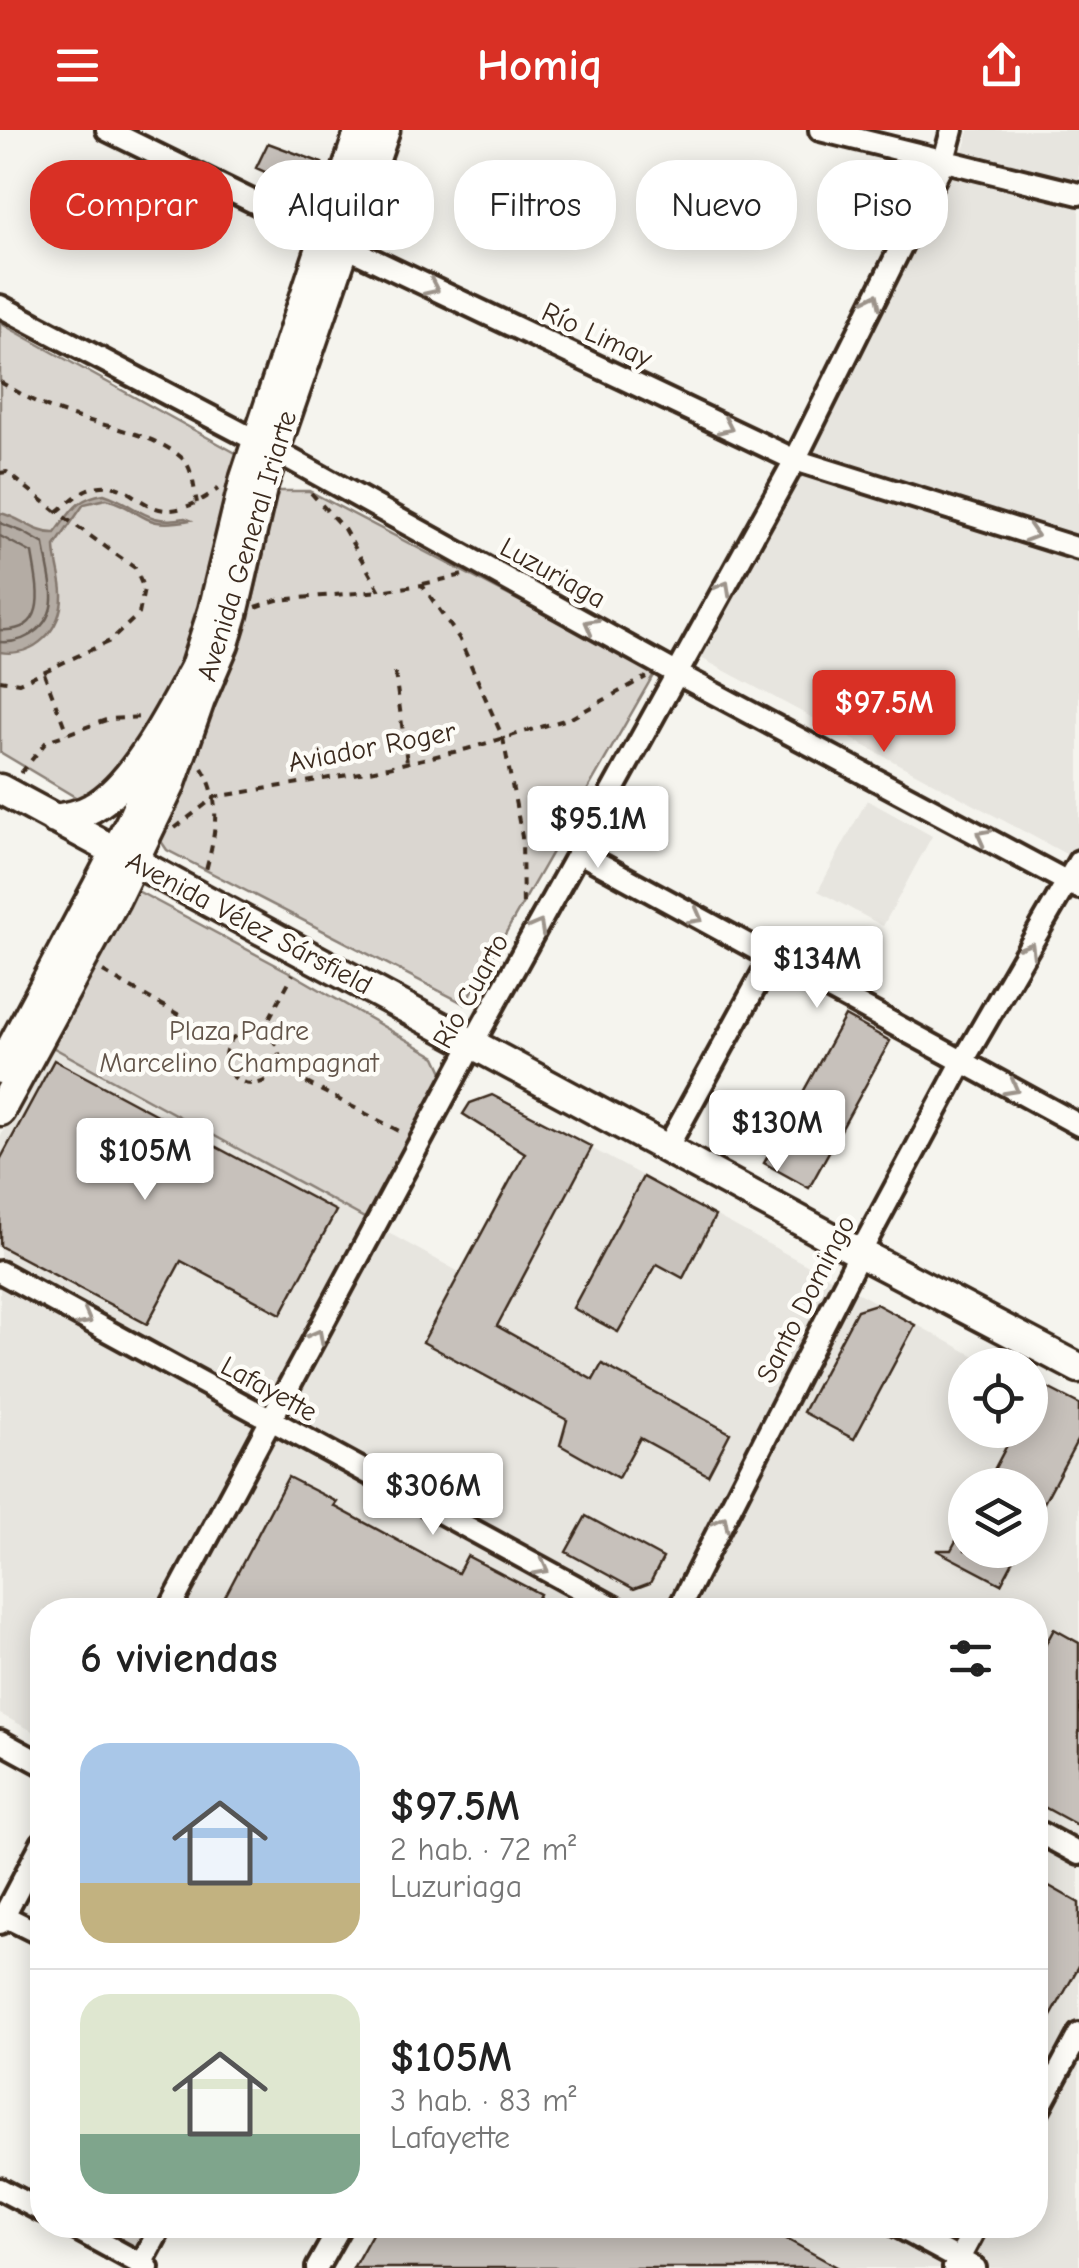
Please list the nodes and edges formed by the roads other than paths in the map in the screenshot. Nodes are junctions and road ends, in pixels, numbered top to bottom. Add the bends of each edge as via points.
1 (107, 130) edge
2 (360, 130) edge
3 (385, 130) edge
4 (820, 130) edge
5 (952, 130) edge
6 (353, 160) edge
7 (371, 160) edge
8 (944, 160) joint
9 (948, 161) edge
10 (1079, 194) edge
11 (253, 201) edge
12 (331, 250) edge
13 (353, 250) edge
14 (899, 250) edge
15 (0, 306) edge
16 (274, 451) junction
17 (795, 460) junction
18 (1079, 549) edge
19 (195, 667) junction
20 (676, 673) junction
21 (5, 792) edge
22 (54, 819) junction
23 (580, 853) junction
24 (125, 856) junction
25 (1079, 861) edge
26 (1074, 885) edge
27 (771, 958) junction
28 (473, 1043) junction
29 (963, 1061) junction
30 (0, 1069) edge
31 (0, 1111) edge
32 (1079, 1125) edge
33 (666, 1148) junction
34 (860, 1253) junction
35 (0, 1272) edge
36 (1079, 1368) edge
37 (272, 1422) junction
38 (176, 1598) edge
39 (597, 1598) edge
40 (684, 1598) edge
41 (0, 1741) edge
42 (30, 1757) edge
43 (1048, 1837) edge
44 (1079, 1854) edge
45 (30, 1867) edge
46 (2, 1920) edge
47 (30, 1930) edge
48 (1079, 2034) edge
49 (1048, 2092) edge
50 (0, 2188) edge
51 (30, 2200) edge
52 (93, 2238) edge
53 (156, 2238) edge
54 (334, 2238) edge
55 (917, 2238) edge
56 (972, 2238) edge
57 (963, 2265) edge
58 (144, 2266) edge
59 (317, 2268) edge

1 - 11 street, Río Limay
2 - 6 main road, Avenida General Iriarte
3 - 7 main road, Avenida General Iriarte
4 - 8 street
5 - 8 street, Río Cuarto
9 - 10 street
12 - 16 main road, Avenida General Iriarte
13 -> 17 street, Río Limay
17 -> 14 street, Río Cuarto
15 - 16 street, Luzuriaga
16 - 19 main road, Avenida General Iriarte via 245,478
20 -> 16 street, Luzuriaga
16 - 24 main road, Avenida General Iriarte via 233,614 170,786 150,828
17 -> 18 street, Río Limay
20 -> 17 street, Río Cuarto
19 - 22 main road via 128,774 102,802
19 - 24 main road, Avenida General Iriarte
20 - 23 street, Río Cuarto
26 -> 20 street, Luzuriaga
21 - 22 main road, Avenida Vélez Sársfield
22 - 24 main road, Avenida Vélez Sársfield
23 -> 27 street
28 -> 23 street, Río Cuarto
24 - 28 main road, Avenida Vélez Sársfield
24 - 30 main road, Avenida General Iriarte
24 - 31 main road, Avenida General Iriarte via 82,959
25 - 26 street, Santo Domingo
29 -> 26 street, Santo Domingo
27 - 29 street
27 - 33 street
28 - 33 main road, Avenida Vélez Sársfield
37 -> 28 street, Río Cuarto
29 -> 32 street
29 - 34 street, Santo Domingo
33 - 34 main road, Avenida Vélez Sársfield
34 - 36 main road, Avenida Vélez Sársfield
40 -> 34 street, Santo Domingo
35 -> 37 street, Lafayette
37 - 38 street, Río Cuarto
37 -> 39 street, Lafayette
41 - 42 street
43 - 44 street
45 - 46 street
46 - 47 street
48 - 49 street
50 - 51 street
52 - 58 street
53 - 58 street
54 - 59 street
55 - 57 street
56 - 57 street

